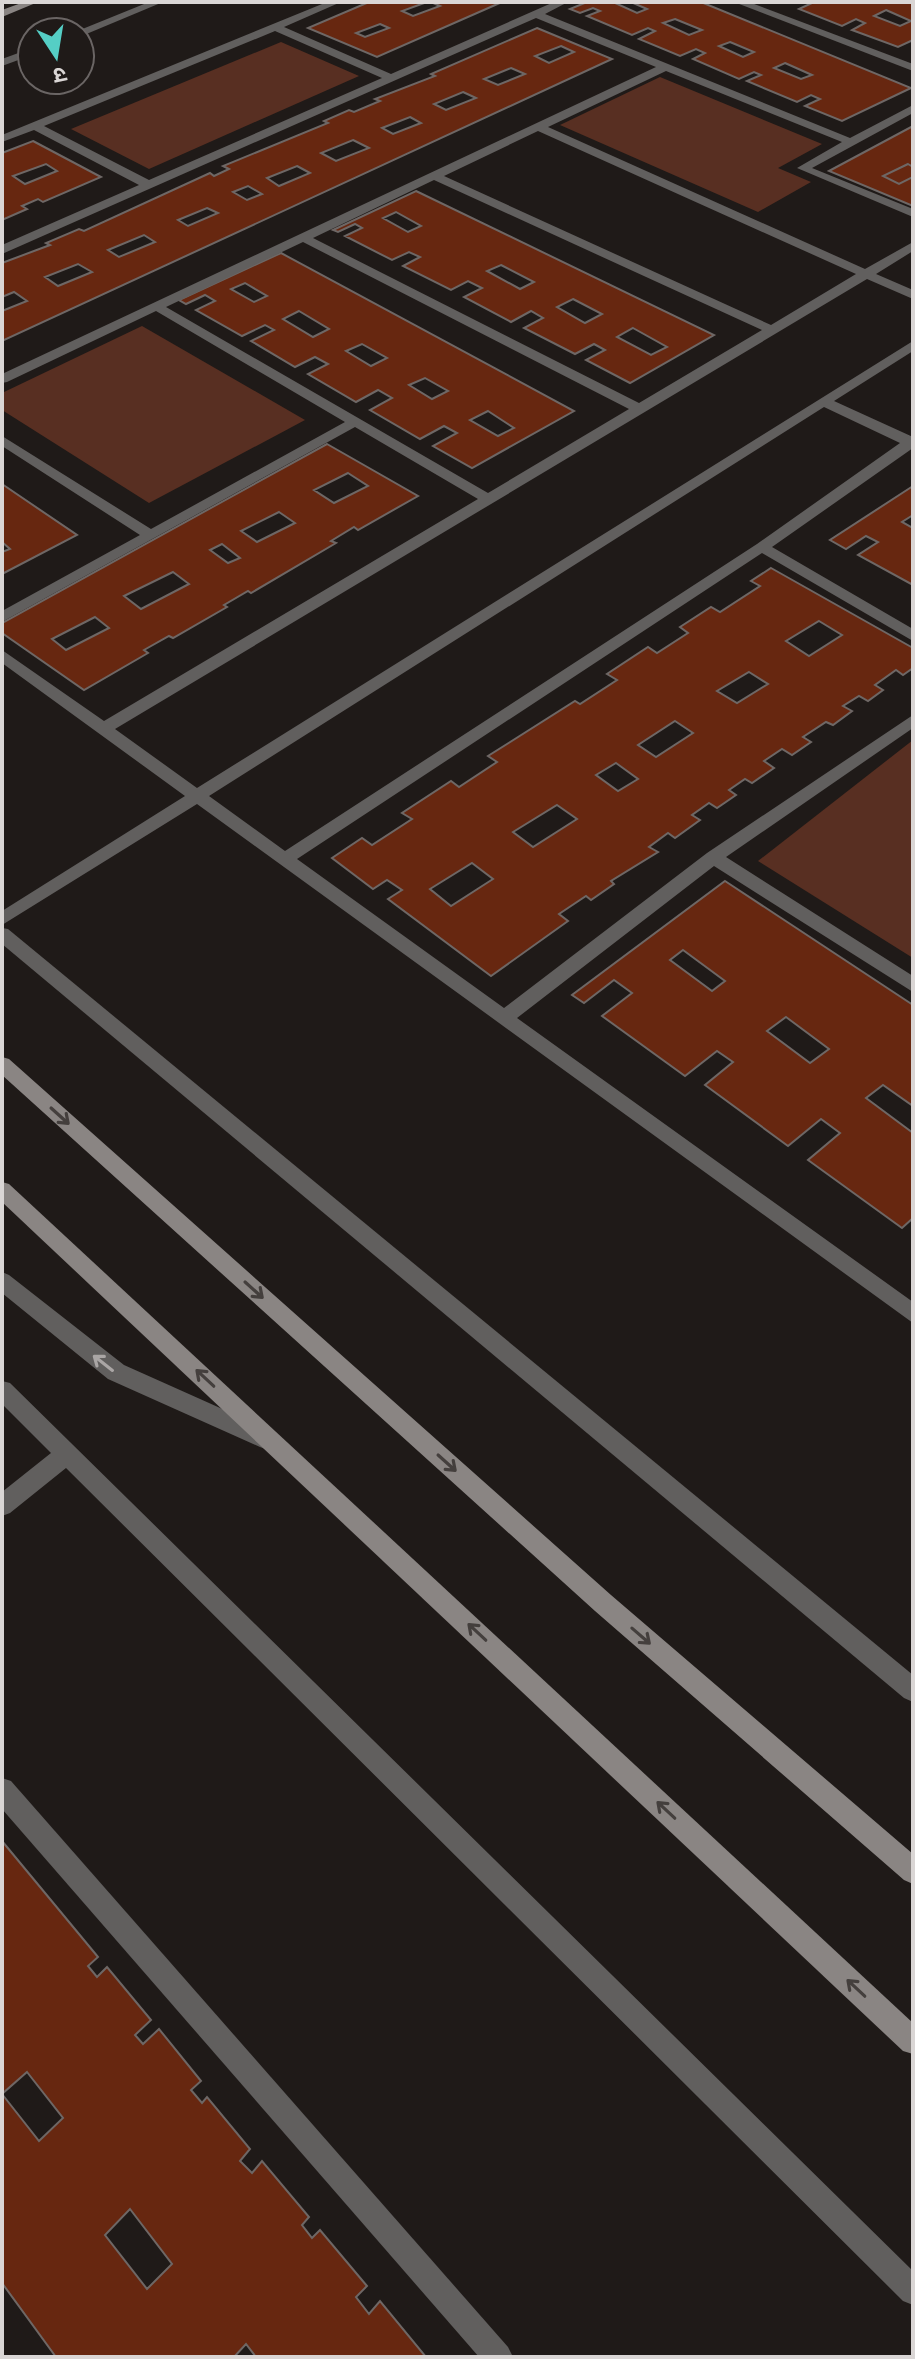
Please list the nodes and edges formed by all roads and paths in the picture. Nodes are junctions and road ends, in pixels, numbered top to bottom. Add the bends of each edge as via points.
1 (33, 2) edge
2 (158, 2) edge
3 (336, 2) edge
4 (563, 2) edge
5 (739, 2) edge
6 (2, 14) edge
7 (535, 14) junction
8 (96, 27) edge
9 (275, 27) junction
10 (665, 67) junction
11 (913, 68) edge
12 (391, 78) junction
13 (913, 108) edge
14 (35, 126) junction
15 (537, 126) junction
16 (2, 139) edge
17 (851, 142) junction
18 (433, 175) junction
19 (149, 185) junction
20 (913, 213) edge
21 (302, 237) junction
22 (913, 246) edge
23 (2, 250) edge
24 (866, 274) junction
25 (913, 295) edge
26 (156, 306) junction
27 (772, 330) junction
28 (913, 345) edge
29 (2, 379) edge
30 (823, 401) junction
31 (639, 409) junction
32 (355, 422) junction
33 (2, 440) edge
34 (912, 442) edge
35 (489, 499) junction
36 (150, 535) junction
37 (762, 547) junction
38 (2, 617) edge
39 (913, 636) edge
40 (2, 655) edge
41 (913, 720) edge
42 (104, 728) junction
43 (198, 796) junction
44 (713, 857) junction
45 (285, 859) junction
46 (2, 919) edge
47 (2, 934) edge
48 (913, 985) edge
49 (504, 1018) junction
50 (2, 1064) edge
51 (2, 1190) edge
52 (2, 1281) edge
53 (913, 1314) edge
54 (2, 1390) edge
55 (275, 1443) junction
56 (66, 1455) junction
57 (2, 1506) edge
58 (913, 1690) edge
59 (2, 1790) edge
60 (913, 1871) edge
61 (913, 2041) edge
62 (913, 2291) edge
63 (498, 2357) edge

1 - 6 street
2 - 8 street
3 - 9 street
4 - 7 street
5 - 11 street
7 - 10 street
7 - 12 street
9 - 12 street
9 - 14 street
10 - 15 street
10 - 17 street
12 - 19 street
13 - 17 street
14 - 16 street
14 - 19 street
15 - 18 street
15 - 24 street
17 - 20 street via 803,168
18 - 21 street
18 - 27 street
19 - 23 street
21 - 26 street
21 - 31 street
22 - 24 street
24 - 25 street
24 - 27 street
26 - 29 street
26 - 32 street
27 - 31 street
28 - 30 street
30 - 34 street
30 - 43 street
31 - 35 street
32 - 35 street
32 - 36 street
33 - 36 street
34 - 37 street
35 - 42 street
36 - 38 street
37 - 39 street
37 - 45 street
40 - 42 street
41 - 44 street
42 - 43 street
43 - 45 street
43 - 46 street
44 - 48 street
44 - 49 street
45 - 49 street
47 - 58 street
49 - 53 street
50 -> 60 street via 603,1603
55 -> 51 street
55 -> 52 street via 116,1372
54 - 56 street
61 -> 55 street
56 - 57 street
56 - 62 street
59 - 63 street

